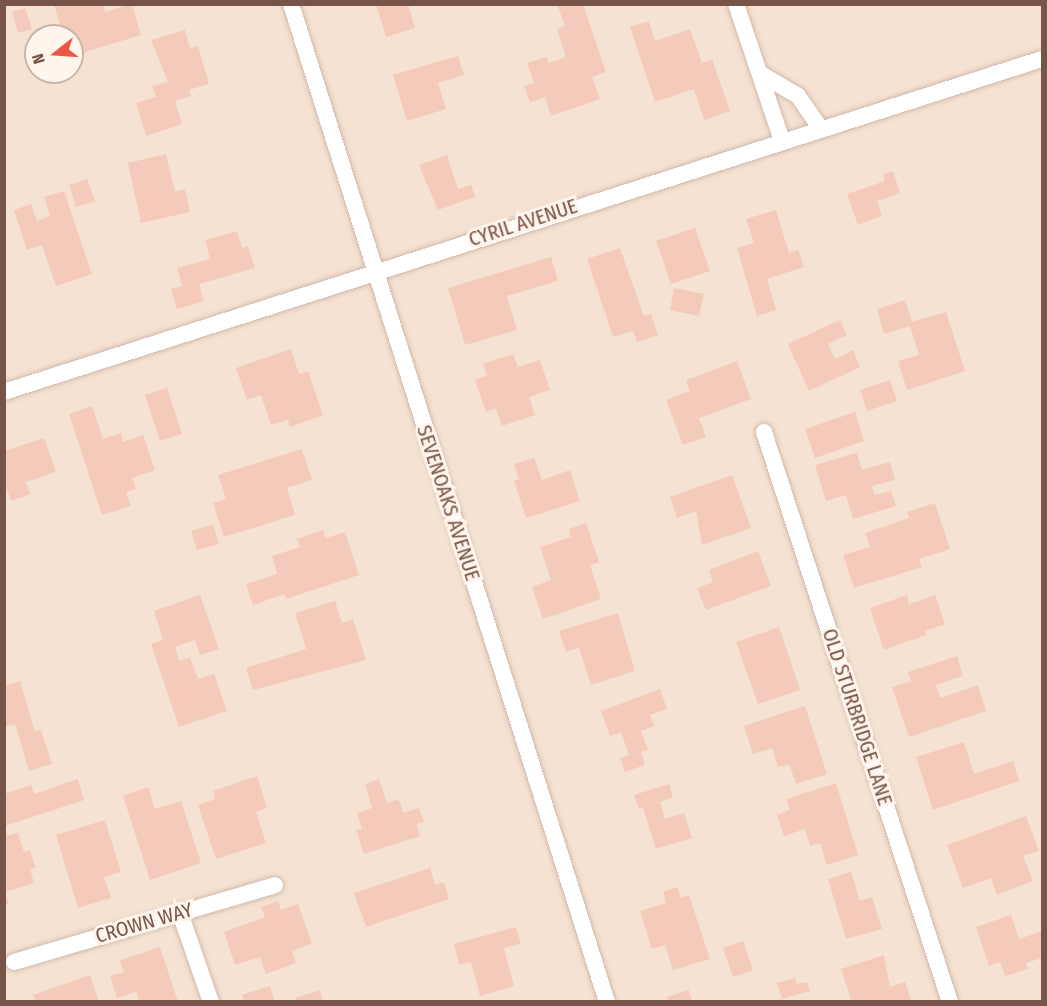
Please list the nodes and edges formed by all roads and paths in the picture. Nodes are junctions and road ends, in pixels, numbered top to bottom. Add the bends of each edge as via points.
1 (291, 4) edge
2 (735, 4) edge
3 (1042, 59) edge
4 (762, 74) junction
5 (821, 129) junction
6 (782, 141) junction
7 (375, 270) junction
8 (4, 392) edge
9 (764, 432) dead end
10 (275, 885) dead end
11 (180, 913) junction
12 (14, 962) dead end
13 (211, 1002) edge
14 (607, 1002) edge
15 (950, 1002) edge

1 - 7 street, SEVENOAKS AVENUE
2 - 4 street
3 - 5 street, CYRIL AVENUE
4 - 5 street via 798,96
4 - 6 street via 767,104
5 - 6 street, CYRIL AVENUE
6 - 7 street, CYRIL AVENUE
7 - 8 street, CYRIL AVENUE
7 - 14 street, SEVENOAKS AVENUE
9 - 15 street, OLD STURBRIDGE LANE
10 - 11 street, CROWN WAY
11 - 12 street, CROWN WAY
11 - 13 street

